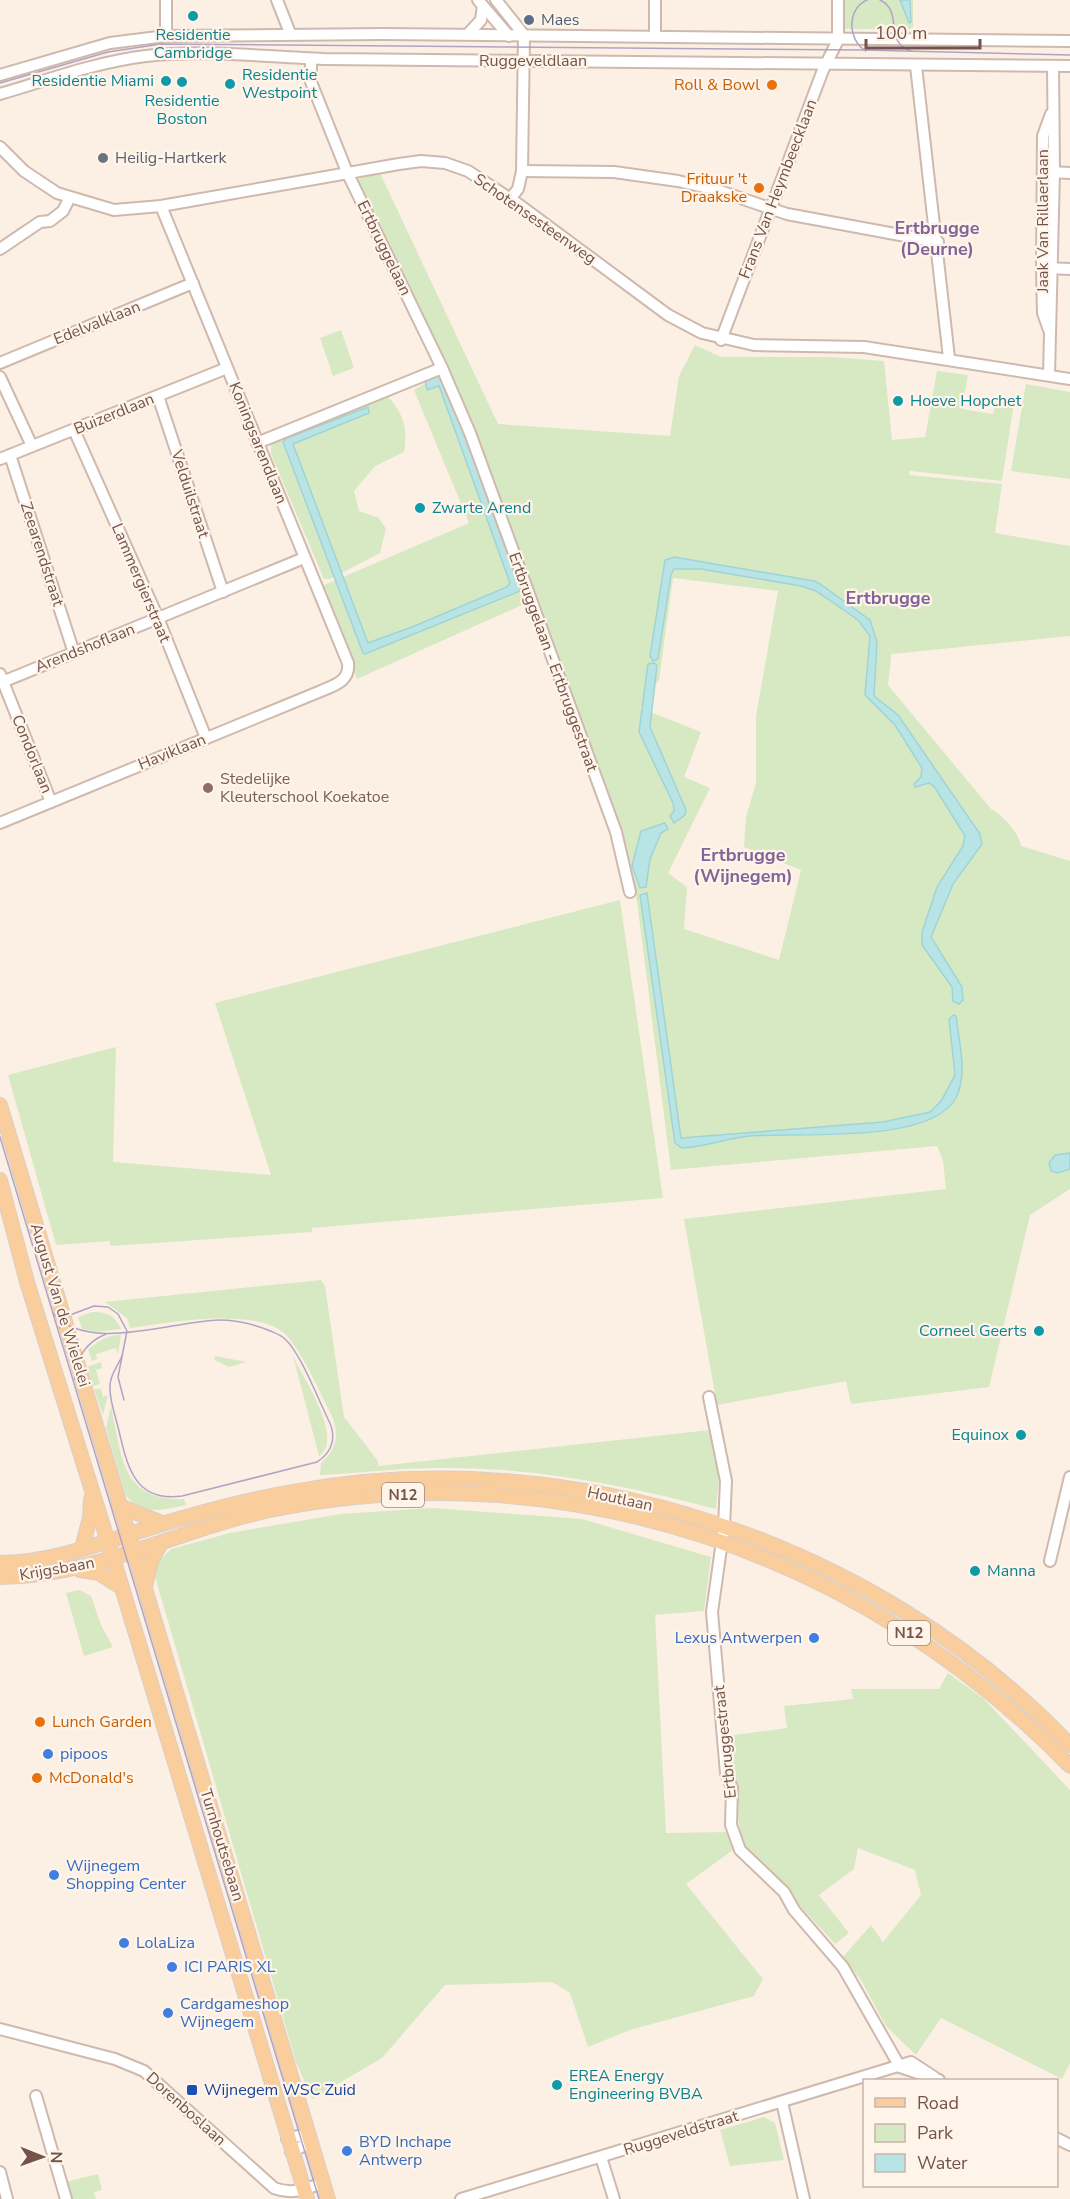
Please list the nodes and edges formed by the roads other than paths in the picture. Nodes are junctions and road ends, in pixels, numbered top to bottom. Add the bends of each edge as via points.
1 (166, 0) edge
2 (277, 0) edge
3 (496, 0) edge
4 (655, 0) edge
5 (838, 0) edge
6 (480, 3) edge
7 (290, 33) junction
8 (468, 34) junction
9 (507, 35) junction
10 (166, 36) junction
11 (655, 36) junction
12 (838, 40) junction
13 (1070, 40) edge
14 (524, 41) junction
15 (311, 59) junction
16 (524, 61) junction
17 (825, 64) junction
18 (916, 66) junction
19 (1053, 66) junction
20 (1070, 66) edge
21 (0, 75) edge
22 (0, 94) edge
23 (0, 147) edge
24 (522, 171) junction
25 (347, 172) junction
26 (1049, 172) junction
27 (1070, 173) edge
28 (69, 199) junction
29 (510, 199) junction
30 (161, 206) junction
31 (771, 207) junction
32 (44, 223) junction
33 (938, 242) junction
34 (0, 249) edge
35 (0, 256) edge
36 (1047, 269) junction
37 (1070, 269) edge
38 (193, 283) junction
39 (721, 340) junction
40 (949, 358) junction
41 (0, 363) edge
42 (227, 368) junction
43 (442, 368) junction
44 (1049, 375) junction
45 (0, 377) edge
46 (1070, 379) edge
47 (158, 396) junction
48 (74, 429) junction
49 (470, 433) joint
50 (257, 443) junction
51 (32, 446) junction
52 (5, 457) edge
53 (304, 558) junction
54 (223, 592) junction
55 (158, 618) junction
56 (74, 653) junction
57 (1, 680) edge
58 (344, 681) joint
59 (206, 738) junction
60 (51, 802) junction
61 (0, 823) edge
62 (630, 892) dead end
63 (0, 1105) edge
64 (0, 1180) edge
65 (709, 1398) dead end
66 (1070, 1477) edge
67 (89, 1485) junction
68 (119, 1506) junction
69 (164, 1524) junction
70 (724, 1527) junction
71 (128, 1534) junction
72 (108, 1541) junction
73 (722, 1542) junction
74 (161, 1543) junction
75 (82, 1549) junction
76 (133, 1552) junction
77 (113, 1558) junction
78 (1050, 1561) dead end
79 (0, 1563) edge
80 (69, 1569) junction
81 (0, 1577) edge
82 (122, 1587) junction
83 (144, 1589) junction
84 (1070, 1744) edge
85 (1070, 1766) edge
86 (0, 2029) edge
87 (902, 2066) junction
88 (936, 2079) edge
89 (36, 2096) dead end
90 (782, 2102) junction
91 (310, 2138) junction
92 (289, 2146) junction
93 (602, 2157) junction
94 (0, 2172) edge
95 (323, 2183) junction
96 (305, 2194) edge
97 (7, 2199) edge
98 (66, 2199) edge
99 (328, 2199) edge
100 (461, 2199) edge
101 (614, 2199) edge
102 (804, 2199) edge

1 - 10 street
2 - 7 street
3 - 14 street
4 - 11 street
5 - 12 street
6 - 8 street via 481,20
6 - 9 street
7 - 8 street, Ruggeveldlaan
7 - 10 street, Ruggeveldlaan
8 - 9 street, Ruggeveldlaan
9 - 14 street
10 - 21 street, Ruggeveldlaan via 110,43
11 - 12 street, Ruggeveldlaan
11 - 14 street, Ruggeveldlaan
12 - 13 street, Ruggeveldlaan via 915,36
12 - 17 street, Frans Van Heymbeecklaan
14 - 16 street
15 - 16 street, Ruggeveldlaan
15 - 22 street, Ruggeveldlaan via 149,56 98,65
15 - 25 street, Ertbruggelaan via 311,82
16 - 17 street, Ruggeveldlaan
16 - 24 street
17 - 18 street, Ruggeveldlaan
17 - 31 street, Frans Van Heymbeecklaan
18 - 19 street, Ruggeveldlaan
18 - 33 street
19 - 20 street, Ruggeveldlaan
19 - 26 street, Jaak Van Rillaerlaan
23 - 28 street, Schotensesteenweg via 36,181
24 - 29 street via 518,189
24 - 31 street via 614,172 717,190
25 - 29 street, Schotensesteenweg via 421,161 445,163 468,171
25 - 30 street, Schotensesteenweg
25 - 43 street, Ertbruggelaan
26 - 27 street
26 - 36 street, Jaak Van Rillaerlaan
28 - 30 street, Schotensesteenweg via 114,210
28 - 32 street via 63,211
29 - 39 street, Schotensesteenweg via 668,315
30 - 38 street, Koningsarendlaan
31 - 33 street via 787,214
31 - 39 street, Frans Van Heymbeecklaan
32 - 34 street
32 - 35 street
33 - 40 street
36 - 37 street
36 - 44 street, Jaak Van Rillaerlaan
38 - 41 street, Edelvalklaan
38 - 42 street, Koningsarendlaan
39 - 40 street, Schotensesteenweg via 754,345 864,347
40 - 44 street, Schotensesteenweg
42 - 47 street, Buizerdlaan
42 - 50 street, Koningsarendlaan
43 - 49 street, Ertbruggelaan
43 - 50 street
44 - 46 street, Schotensesteenweg
45 - 51 street
47 - 48 street, Buizerdlaan
47 - 54 street, Velduilstraat
48 - 51 street, Buizerdlaan
48 - 55 street, Lammergierstraat
49 - 62 street, Ertbruggelaan - Ertbruggestraat via 616,832
50 - 53 street, Koningsarendlaan
51 - 52 street, Buizerdlaan
52 - 56 street, Zeearendstraat
53 - 54 street, Arendshoflaan
53 - 58 street, Koningsarendlaan via 348,663
54 - 55 street, Arendshoflaan
55 - 56 street, Arendshoflaan
55 - 59 street, Lammergierstraat
56 - 57 street, Arendshoflaan
57 - 60 street, Condorlaan
58 - 59 street, Haviklaan
59 - 60 street, Haviklaan
60 - 61 street, Haviklaan
63 - 68 main road, August Van de Wielelei
64 - 67 main road, August Van de Wielelei
65 - 70 street via 724,1462
66 - 78 street
67 - 72 main road, Turnhoutsebaan
67 - 75 main road via 90,1517
68 - 69 main road
68 - 71 main road, August Van de Wielelei
69 - 70 main road, Houtlaan / N12 via 217,1507 297,1491 379,1481 442,1479 510,1482 594,1493
69 - 71 main road, Houtlaan / N12
70 - 73 street, Ertbruggestraat
70 - 84 main road, Houtlaan / N12 via 827,1569 908,1614 996,1677
71 - 72 main road, Houtlaan / N12
71 - 76 main road, Turnhoutsebaan
72 - 75 main road, Krijgsbaan
72 - 77 main road, Turnhoutsebaan
73 - 74 main road, Houtlaan / N12 via 594,1508 509,1497 439,1494 348,1498 275,1509
73 - 85 main road, Houtlaan / N12 via 815,1580 899,1626 989,1690
73 - 87 street, Ertbruggestraat via 712,1612 726,1773 732,1788 731,1825 744,1855 784,1892 794,1910 843,1967
74 - 76 main road, Houtlaan / N12
74 - 83 main road via 151,1561
75 - 79 main road, Krijgsbaan via 43,1559
76 - 77 main road, Houtlaan / N12
76 - 83 main road, Turnhoutsebaan
77 - 80 main road, Krijgsbaan
77 - 82 main road, Turnhoutsebaan
80 - 81 main road, Krijgsbaan
80 - 82 main road via 99,1573
82 - 92 main road, Turnhoutsebaan
83 - 91 main road, Turnhoutsebaan
86 - 96 street, Dorenboslaan via 114,2059 144,2071 269,2184 285,2192
87 - 88 street
87 - 90 street, Ruggeveldstraat
89 - 98 street
90 - 93 street, Ruggeveldstraat
90 - 102 street
91 - 92 street via 303,2146
91 - 95 main road, Turnhoutsebaan
92 - 96 main road, Turnhoutsebaan
93 - 100 street, Ruggeveldstraat
93 - 101 street
94 - 97 street
95 - 96 street, Dorenboslaan
95 - 99 main road, Turnhoutsebaan

